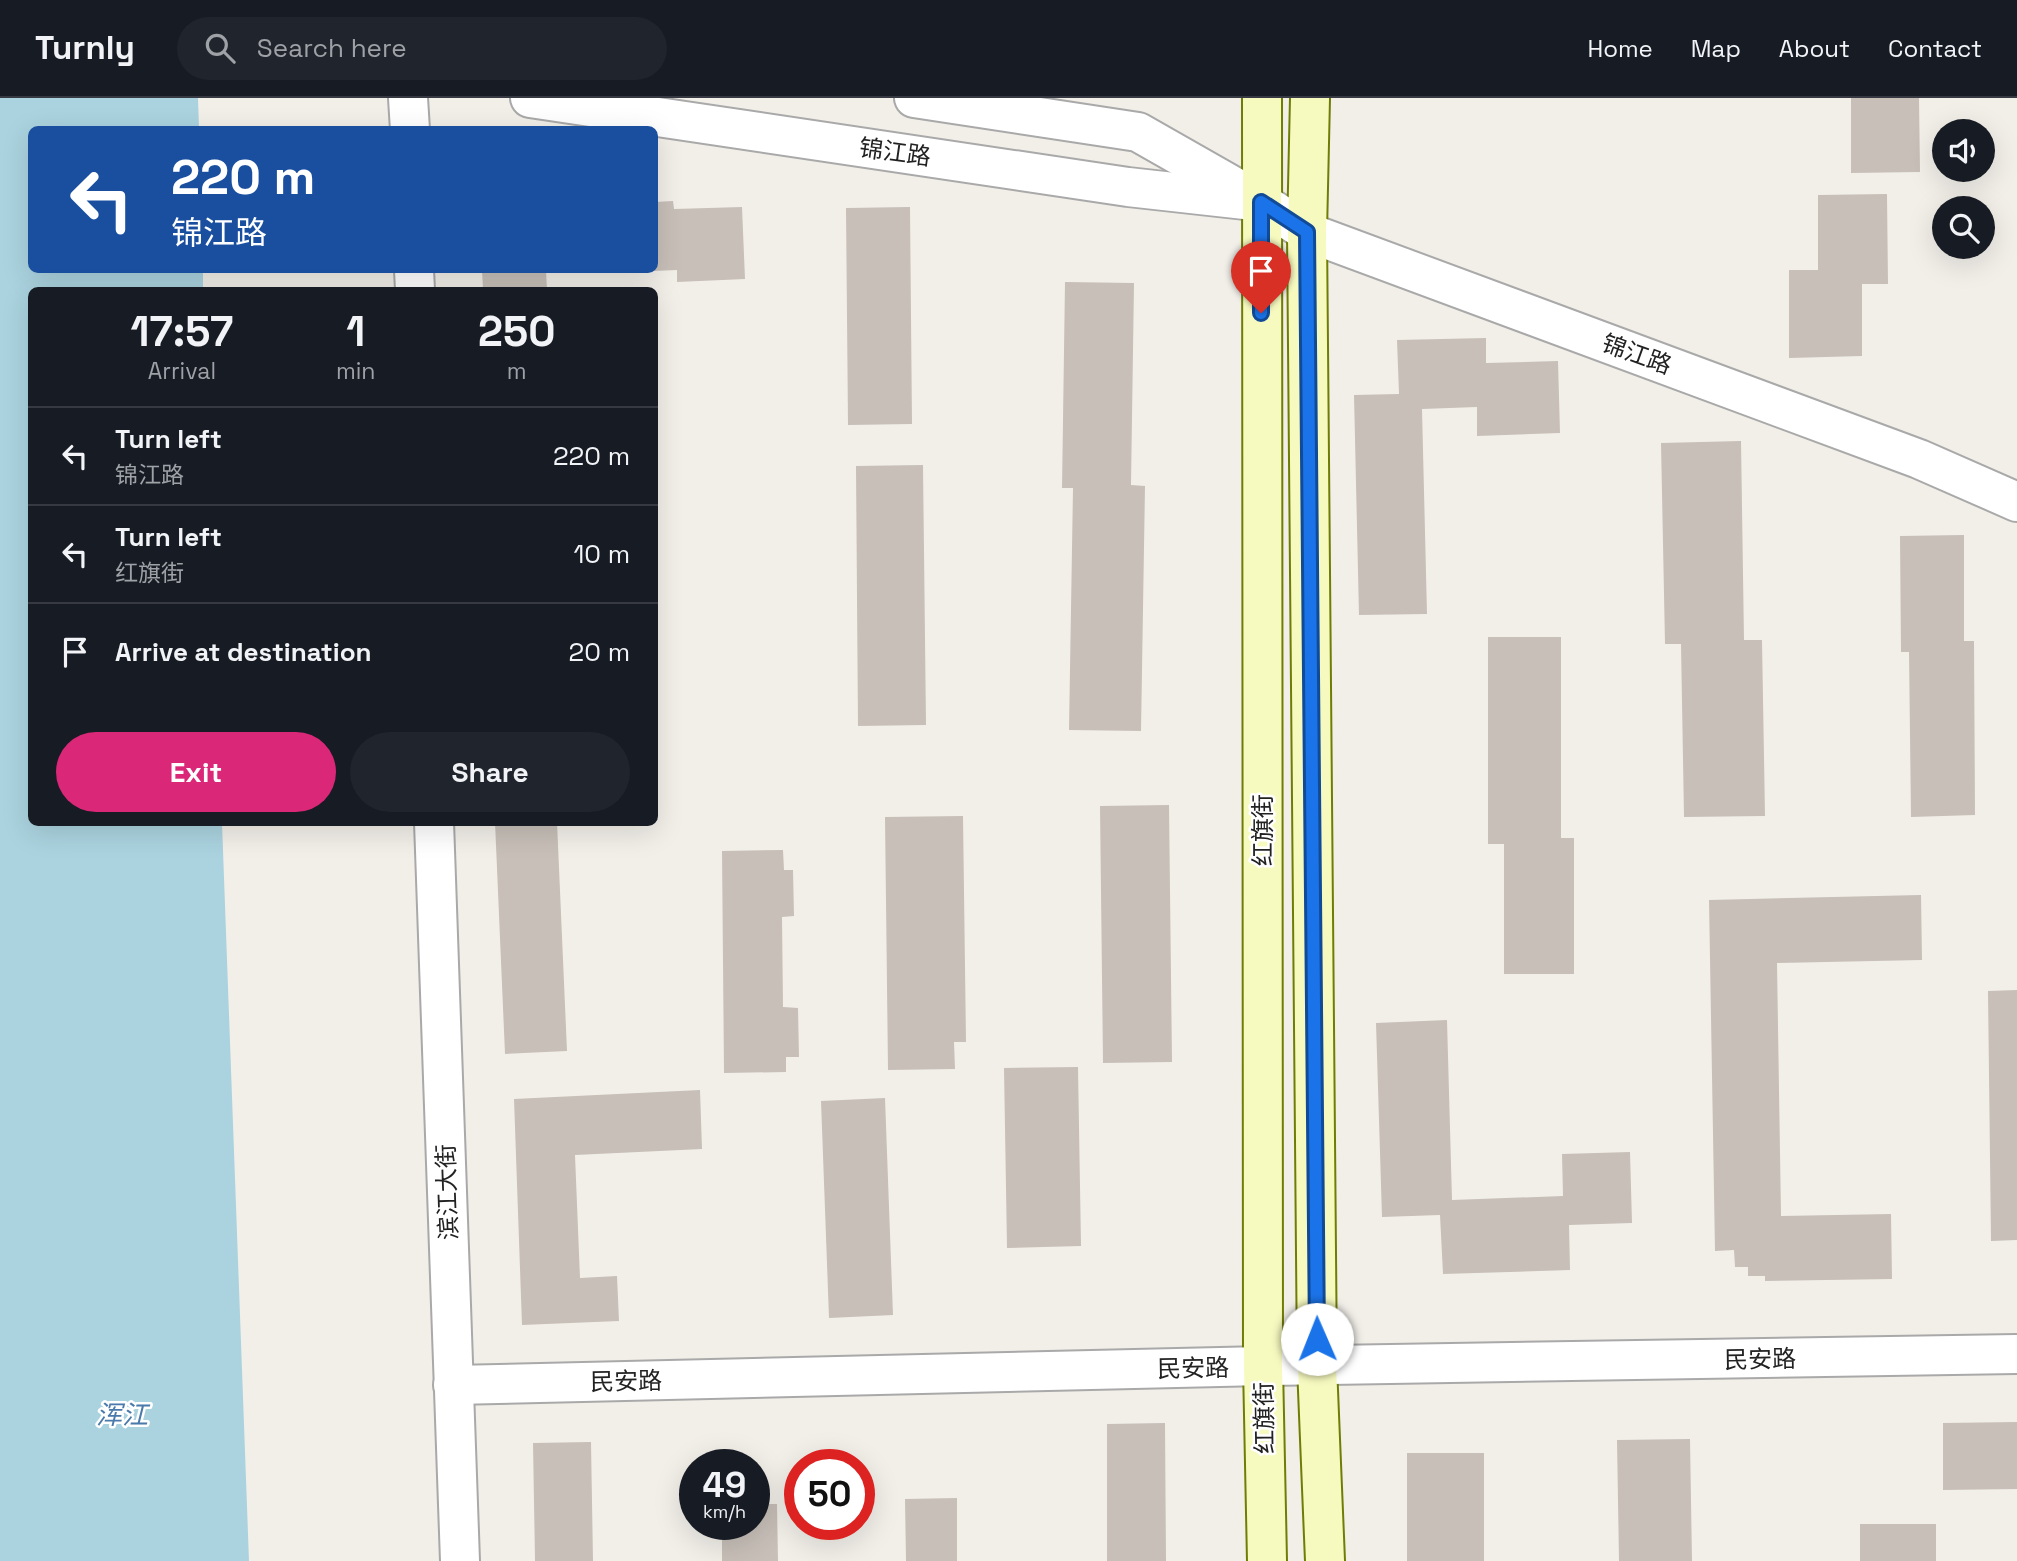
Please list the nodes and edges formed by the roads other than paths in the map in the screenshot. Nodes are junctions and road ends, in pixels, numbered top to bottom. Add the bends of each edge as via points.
1 (408, 98) edge
2 (530, 98) edge
3 (914, 98) edge
4 (1262, 98) edge
5 (1310, 98) edge
6 (410, 126) edge
7 (1261, 202) junction
8 (1307, 232) junction
9 (2017, 502) edge
10 (434, 826) edge
11 (2017, 1354) edge
12 (1263, 1366) junction
13 (1317, 1366) junction
14 (453, 1385) junction
15 (460, 1561) edge
16 (1267, 1561) edge
17 (1325, 1561) edge

1 - 6 street
2 - 7 street, 锦江路 via 1114,185
3 - 7 street, 锦江路 via 1138,132
4 - 7 main road, 红旗街
5 - 8 main road
7 - 8 street, 锦江路
7 - 12 main road, 红旗街
8 - 9 street, 锦江路 via 1919,459
8 - 13 main road
10 - 14 street, 滨江大街
11 - 13 street, 民安路
12 - 13 street, 民安路
12 - 14 street, 民安路
12 - 16 main road, 红旗街
13 - 17 main road
14 - 15 street, 滨江大街

